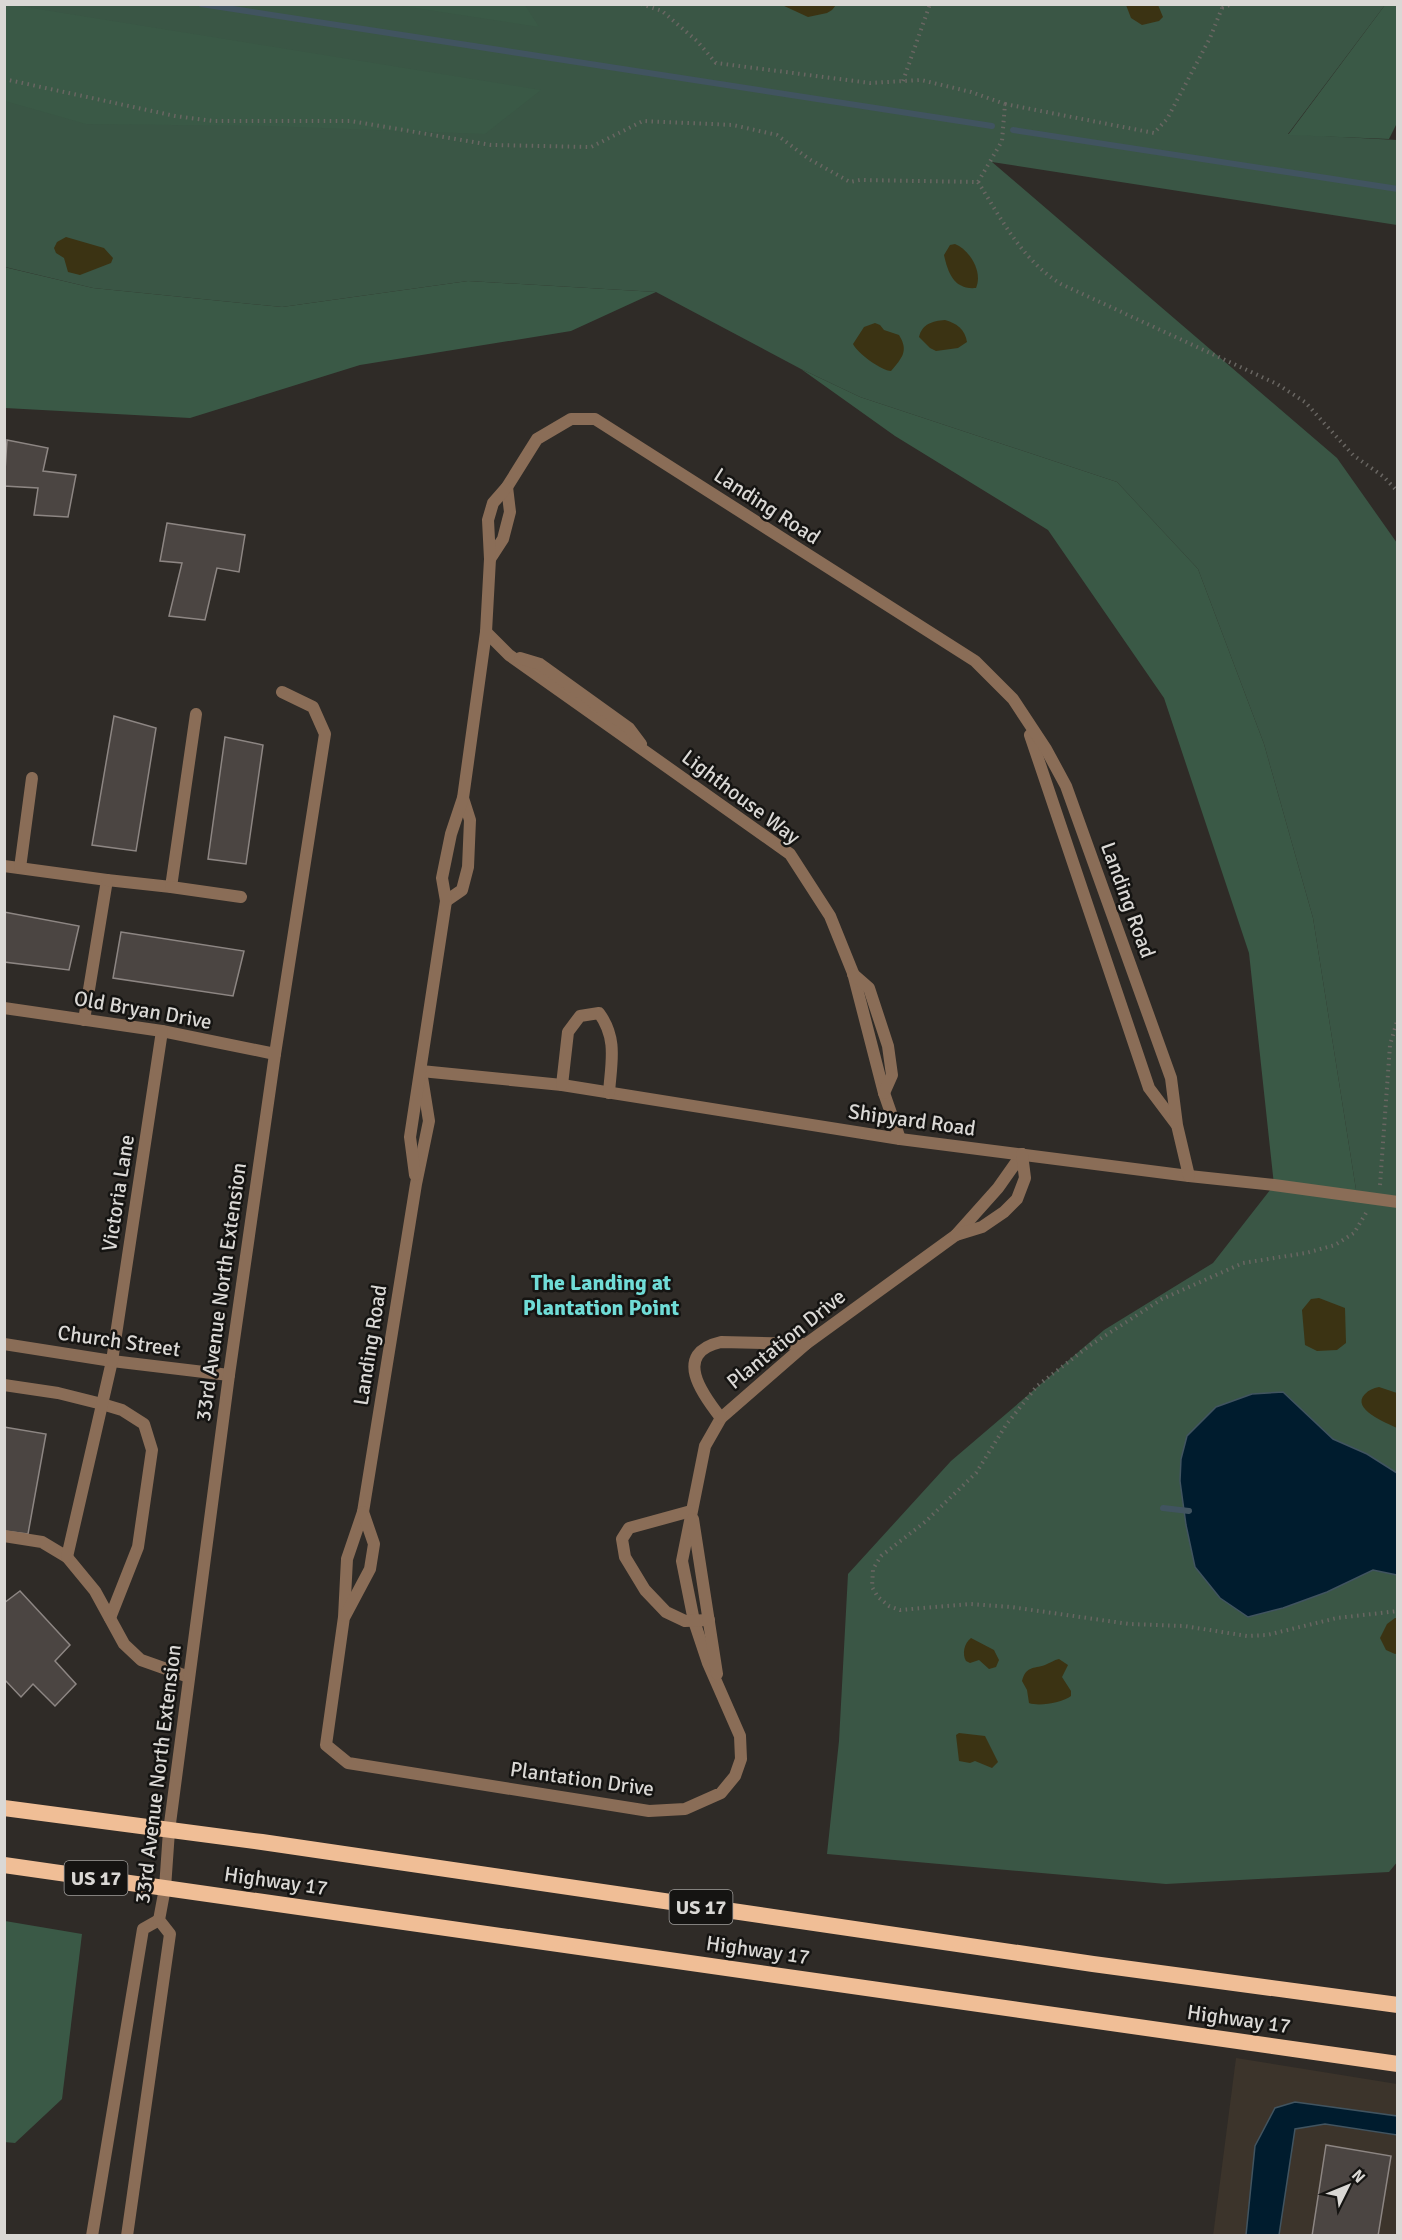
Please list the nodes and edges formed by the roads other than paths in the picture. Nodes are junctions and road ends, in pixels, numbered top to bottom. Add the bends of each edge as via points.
1 (507, 488) junction
2 (490, 559) junction
3 (486, 632) junction
4 (282, 693) dead end
5 (1013, 699) junction
6 (196, 714) dead end
7 (32, 778) dead end
8 (463, 798) junction
9 (4, 866) edge
10 (20, 868) junction
11 (107, 879) junction
12 (171, 887) junction
13 (241, 897) dead end
14 (446, 901) junction
15 (1126, 951) junction
16 (1106, 957) junction
17 (4, 1008) edge
18 (84, 1020) junction
19 (162, 1031) junction
20 (275, 1054) junction
21 (421, 1071) junction
22 (562, 1085) junction
23 (609, 1093) junction
24 (1177, 1125) junction
25 (900, 1139) junction
26 (1022, 1154) junction
27 (1189, 1176) junction
28 (416, 1184) junction
29 (1398, 1202) edge
30 (956, 1235) junction
31 (4, 1344) edge
32 (806, 1344) junction
33 (112, 1361) junction
34 (229, 1375) junction
35 (4, 1385) edge
36 (102, 1404) junction
37 (721, 1418) junction
38 (691, 1511) junction
39 (363, 1512) junction
40 (4, 1536) edge
41 (67, 1557) junction
42 (344, 1617) junction
43 (110, 1618) junction
44 (709, 1620) junction
45 (694, 1621) junction
46 (189, 1677) junction
47 (718, 1687) junction
48 (326, 1745) joint
49 (4, 1808) edge
50 (169, 1830) junction
51 (4, 1865) edge
52 (165, 1888) junction
53 (159, 1920) junction
54 (1398, 2005) edge
55 (1398, 2064) edge
56 (92, 2235) edge
57 (127, 2235) edge

1 - 2 street, Landing Road via 510,512 503,539
1 - 2 street, Landing Road via 493,503 488,520
1 - 5 street, Landing Road via 537,439 571,419 595,419 975,661
2 - 3 street, Landing Road
3 - 8 street, Landing Road
3 - 25 street, Lighthouse Way via 508,655 790,854 830,916 853,973
4 - 20 street, 33rd Avenue North Extension via 313,707 325,734
5 - 15 street, Landing Road via 1066,786
5 - 16 street, Landing Road via 1035,747
6 - 12 street
7 - 10 street
8 - 14 street, Landing Road via 442,878
8 - 14 street, Landing Road via 470,820 468,867 462,890
9 - 10 street
10 - 11 street
11 - 12 street
11 - 18 street
12 - 13 street
14 - 21 street, Landing Road
15 - 16 street
15 - 24 street, Landing Road via 1171,1078
16 - 24 street, Landing Road via 1149,1088
17 - 18 street, Old Bryan Drive
18 - 19 street, Old Bryan Drive
19 - 20 street, Old Bryan Drive
19 - 33 street, Victoria Lane
20 - 34 street, 33rd Avenue North Extension
21 - 22 street, Shipyard Road
21 - 28 street, Landing Road via 410,1137
21 - 28 street, Landing Road via 429,1121
22 - 23 street, Shipyard Road
22 - 23 street via 568,1032 580,1016 599,1013 608,1026 612,1044
23 - 25 street, Shipyard Road
24 - 27 street, Landing Road
25 - 26 street, Shipyard Road
26 - 27 street, Shipyard Road
26 - 30 street, Plantation Drive
26 - 30 street, Plantation Drive via 1025,1179 1017,1198 982,1227
27 - 29 street, Shipyard Road
28 - 39 street, Landing Road
30 - 32 street, Plantation Drive
31 - 33 street, Church Street
32 - 37 street, Plantation Drive
32 - 37 street via 721,1342 701,1350 694,1375
33 - 34 street, Church Street
33 - 36 street, Victoria Lane
34 - 46 street, 33rd Avenue North Extension
35 - 36 street
36 - 41 street, Victoria Lane
36 - 43 street via 122,1410 144,1424 152,1450 138,1547
37 - 38 street, Plantation Drive via 705,1446
38 - 44 street, Plantation Drive
38 - 45 street, Plantation Drive via 682,1561
38 - 45 street via 629,1528 622,1539 625,1557 645,1590 666,1612
39 - 42 street, Landing Road via 347,1559
39 - 42 street, Landing Road via 374,1544 370,1569
40 - 41 street via 42,1542
41 - 43 street via 95,1590
42 - 48 street, Landing Road
43 - 46 street via 124,1644 141,1660
44 - 45 street
44 - 47 street, Plantation Drive
45 - 47 street, Plantation Drive
46 - 50 street, 33rd Avenue North Extension
47 - 48 street, Plantation Drive via 740,1736 741,1759 735,1776 721,1793 685,1809 649,1811 348,1762
49 - 50 highway, Highway 17 / US 17
50 - 52 street, 33rd Avenue North Extension
50 - 54 highway, Highway 17 / US 17
51 - 52 highway, Highway 17 / US 17
52 - 53 street, 33rd Avenue North Extension
52 - 55 highway, Highway 17 / US 17
53 - 56 street, 33rd Avenue North Extension via 143,1929
53 - 57 street, 33rd Avenue North Extension via 170,1934

